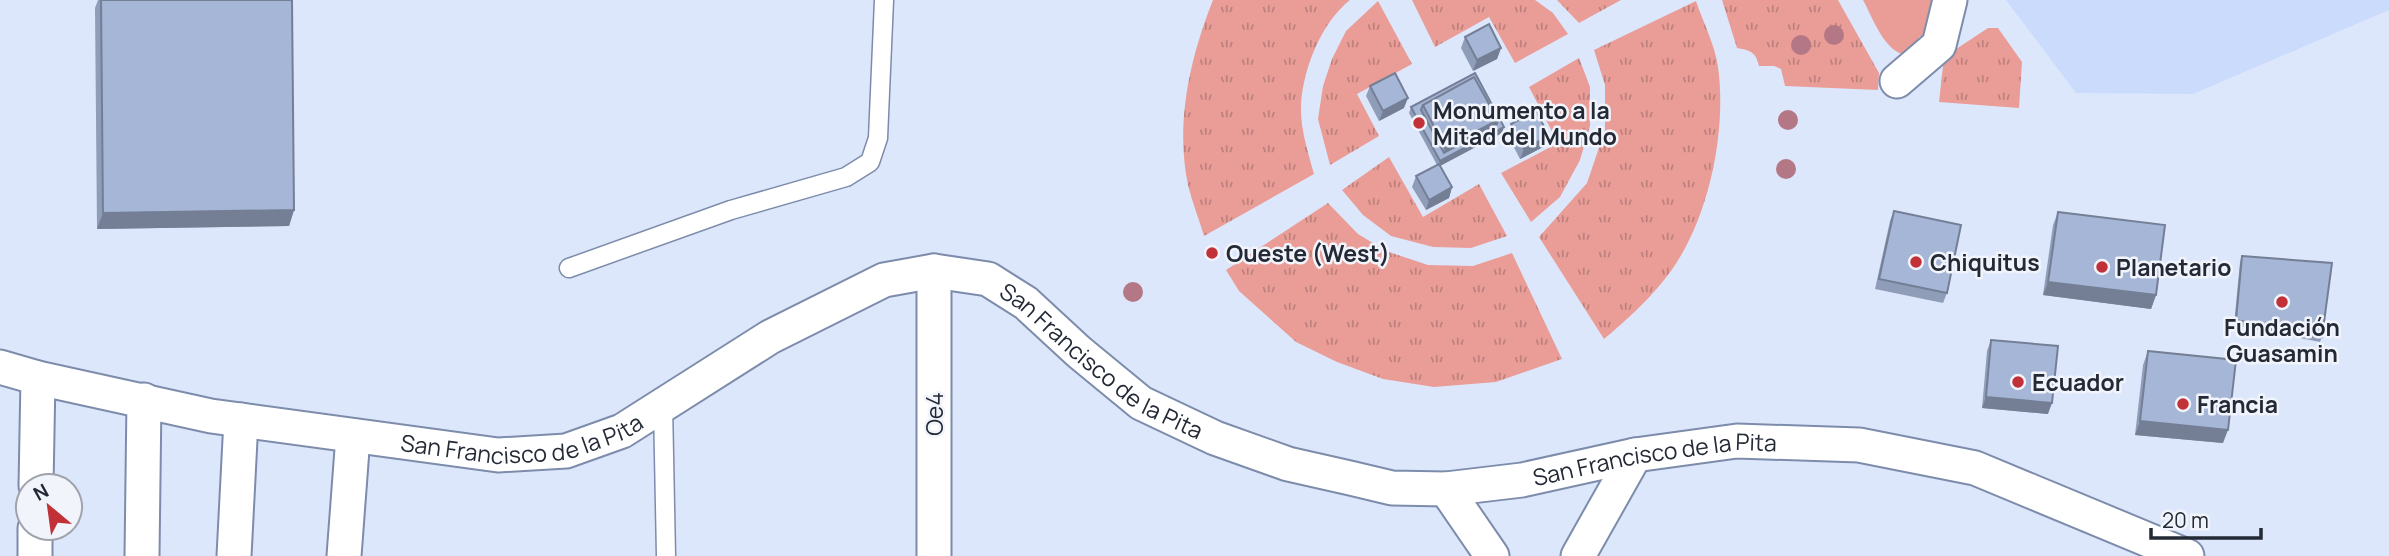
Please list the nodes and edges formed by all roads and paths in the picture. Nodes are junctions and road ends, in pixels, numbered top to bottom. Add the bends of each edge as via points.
1 (884, 0) edge
2 (1950, 0) edge
3 (1897, 81) dead end
4 (569, 268) dead end
5 (934, 271) junction
6 (0, 367) edge
7 (38, 378) junction
8 (144, 400) junction
9 (663, 405) junction
10 (241, 420) junction
11 (353, 436) junction
12 (1635, 455) junction
13 (36, 472) edge
14 (1446, 489) junction
15 (142, 556) edge
16 (234, 556) edge
17 (344, 556) edge
18 (666, 556) edge
19 (934, 556) edge
20 (1492, 556) edge
21 (1578, 556) edge
22 (2187, 556) edge

1 - 4 lane via 878,138 870,162 846,177 731,210
2 - 3 street via 1939,45
5 - 9 street, San Francisco de la Pita via 884,280 770,337
5 - 14 street, San Francisco de la Pita via 988,279 1026,303 1141,403 1215,439 1288,464 1382,485
5 - 19 street, Oe4
6 - 7 street, San Francisco de la Pita
7 - 8 street, San Francisco de la Pita
7 - 13 street
8 - 10 street, San Francisco de la Pita
8 - 15 street
9 - 11 street, San Francisco de la Pita via 622,431 566,451 498,455
9 - 18 lane
10 - 11 street, San Francisco de la Pita
10 - 16 street
11 - 17 street
12 - 14 street, San Francisco de la Pita via 1522,480
12 - 21 street
12 - 22 street, San Francisco de la Pita via 1737,441 1859,445 1976,468
14 - 20 street

